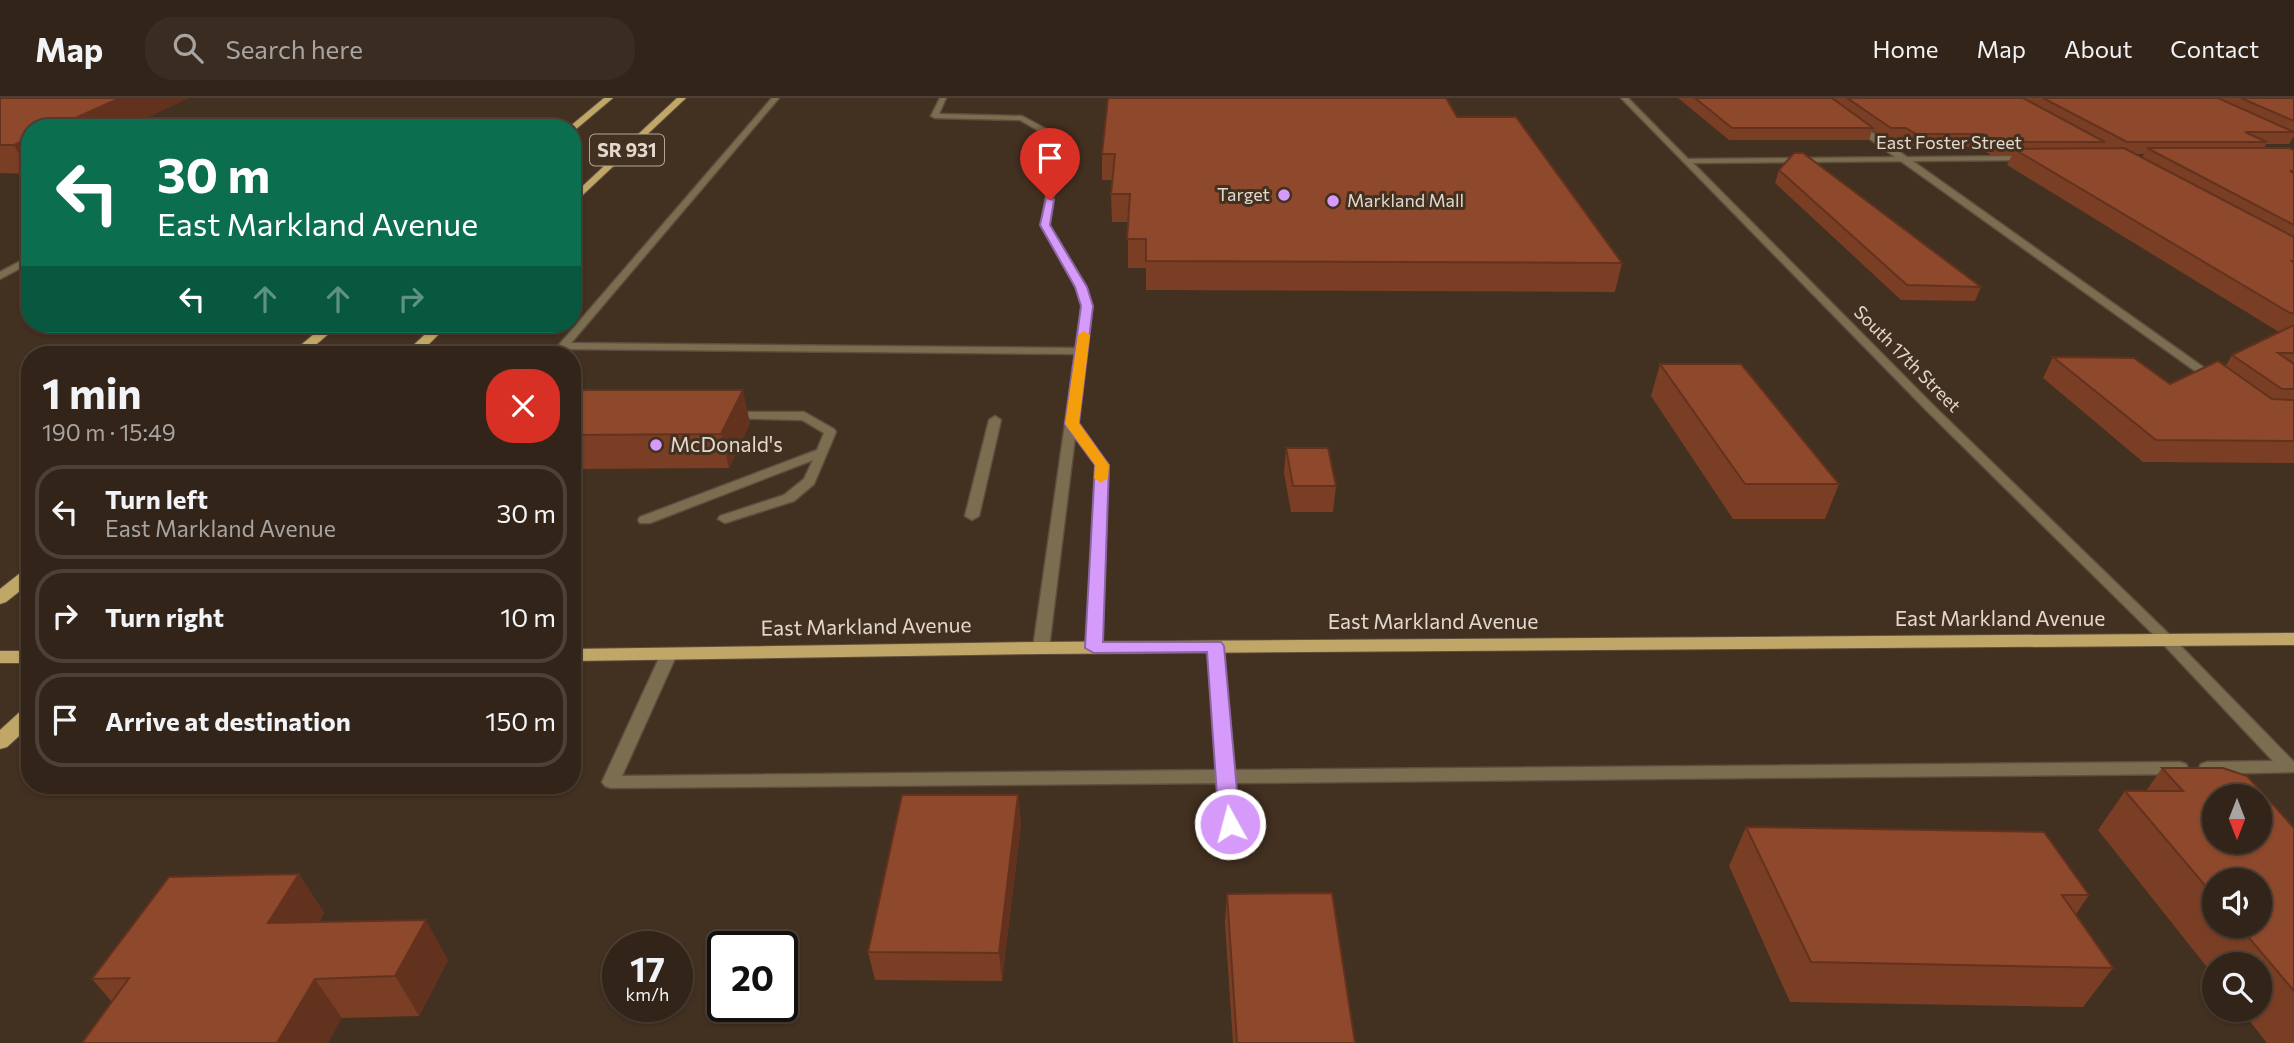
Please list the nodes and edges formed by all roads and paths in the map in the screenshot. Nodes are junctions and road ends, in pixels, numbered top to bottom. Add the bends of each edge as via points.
1 (609, 98) edge
2 (682, 98) edge
3 (776, 98) edge
4 (943, 98) edge
5 (1624, 98) edge
6 (581, 121) edge
7 (1851, 121) edge
8 (2037, 158) edge
9 (1905, 159) junction
10 (1689, 161) junction
11 (581, 193) edge
12 (21, 265) edge
13 (0, 276) edge
14 (581, 325) edge
15 (323, 333) edge
16 (433, 333) edge
17 (307, 346) edge
18 (420, 346) edge
19 (581, 346) edge
20 (1082, 351) junction
21 (2220, 384) edge
22 (722, 416) edge
23 (995, 420) dead end
24 (1072, 424) junction
25 (822, 452) junction
26 (972, 516) dead end
27 (725, 519) dead end
28 (645, 520) dead end
29 (21, 581) edge
30 (0, 598) edge
31 (2294, 639) edge
32 (2168, 640) junction
33 (1215, 646) junction
34 (1041, 648) junction
35 (1094, 648) junction
36 (669, 654) junction
37 (581, 655) edge
38 (0, 657) edge
39 (21, 657) edge
40 (21, 722) edge
41 (0, 742) edge
42 (1224, 777) junction
43 (1230, 824) dead end

1 - 6 main road, SR 931
2 - 11 main road, SR 931
3 - 14 street
4 - 20 street via 935,116 1021,118 1060,141 1045,225 1087,306
5 - 10 street, South 17th Street
7 - 9 street
8 - 9 street, East Foster Street
9 - 10 street, East Foster Street
9 - 21 street
10 - 32 street, South 17th Street via 1930,408
12 - 13 street
15 - 17 main road
16 - 18 main road
19 - 20 street
20 - 24 street
22 - 25 street via 804,416 830,432
23 - 26 street
24 - 34 street
24 - 35 street via 1102,465
25 - 27 street via 810,481 789,498
25 - 28 street
29 - 30 main road
31 - 32 main road, East Markland Avenue
32 - 33 main road, East Markland Avenue
32 - 42 street, South 17th Street via 2290,767
33 - 35 main road, East Markland Avenue
33 - 42 street
34 - 35 main road, East Markland Avenue
34 - 36 main road, East Markland Avenue
36 - 37 main road, East Markland Avenue
36 - 42 street via 611,782
38 - 39 main road
40 - 41 main road
42 - 43 street

